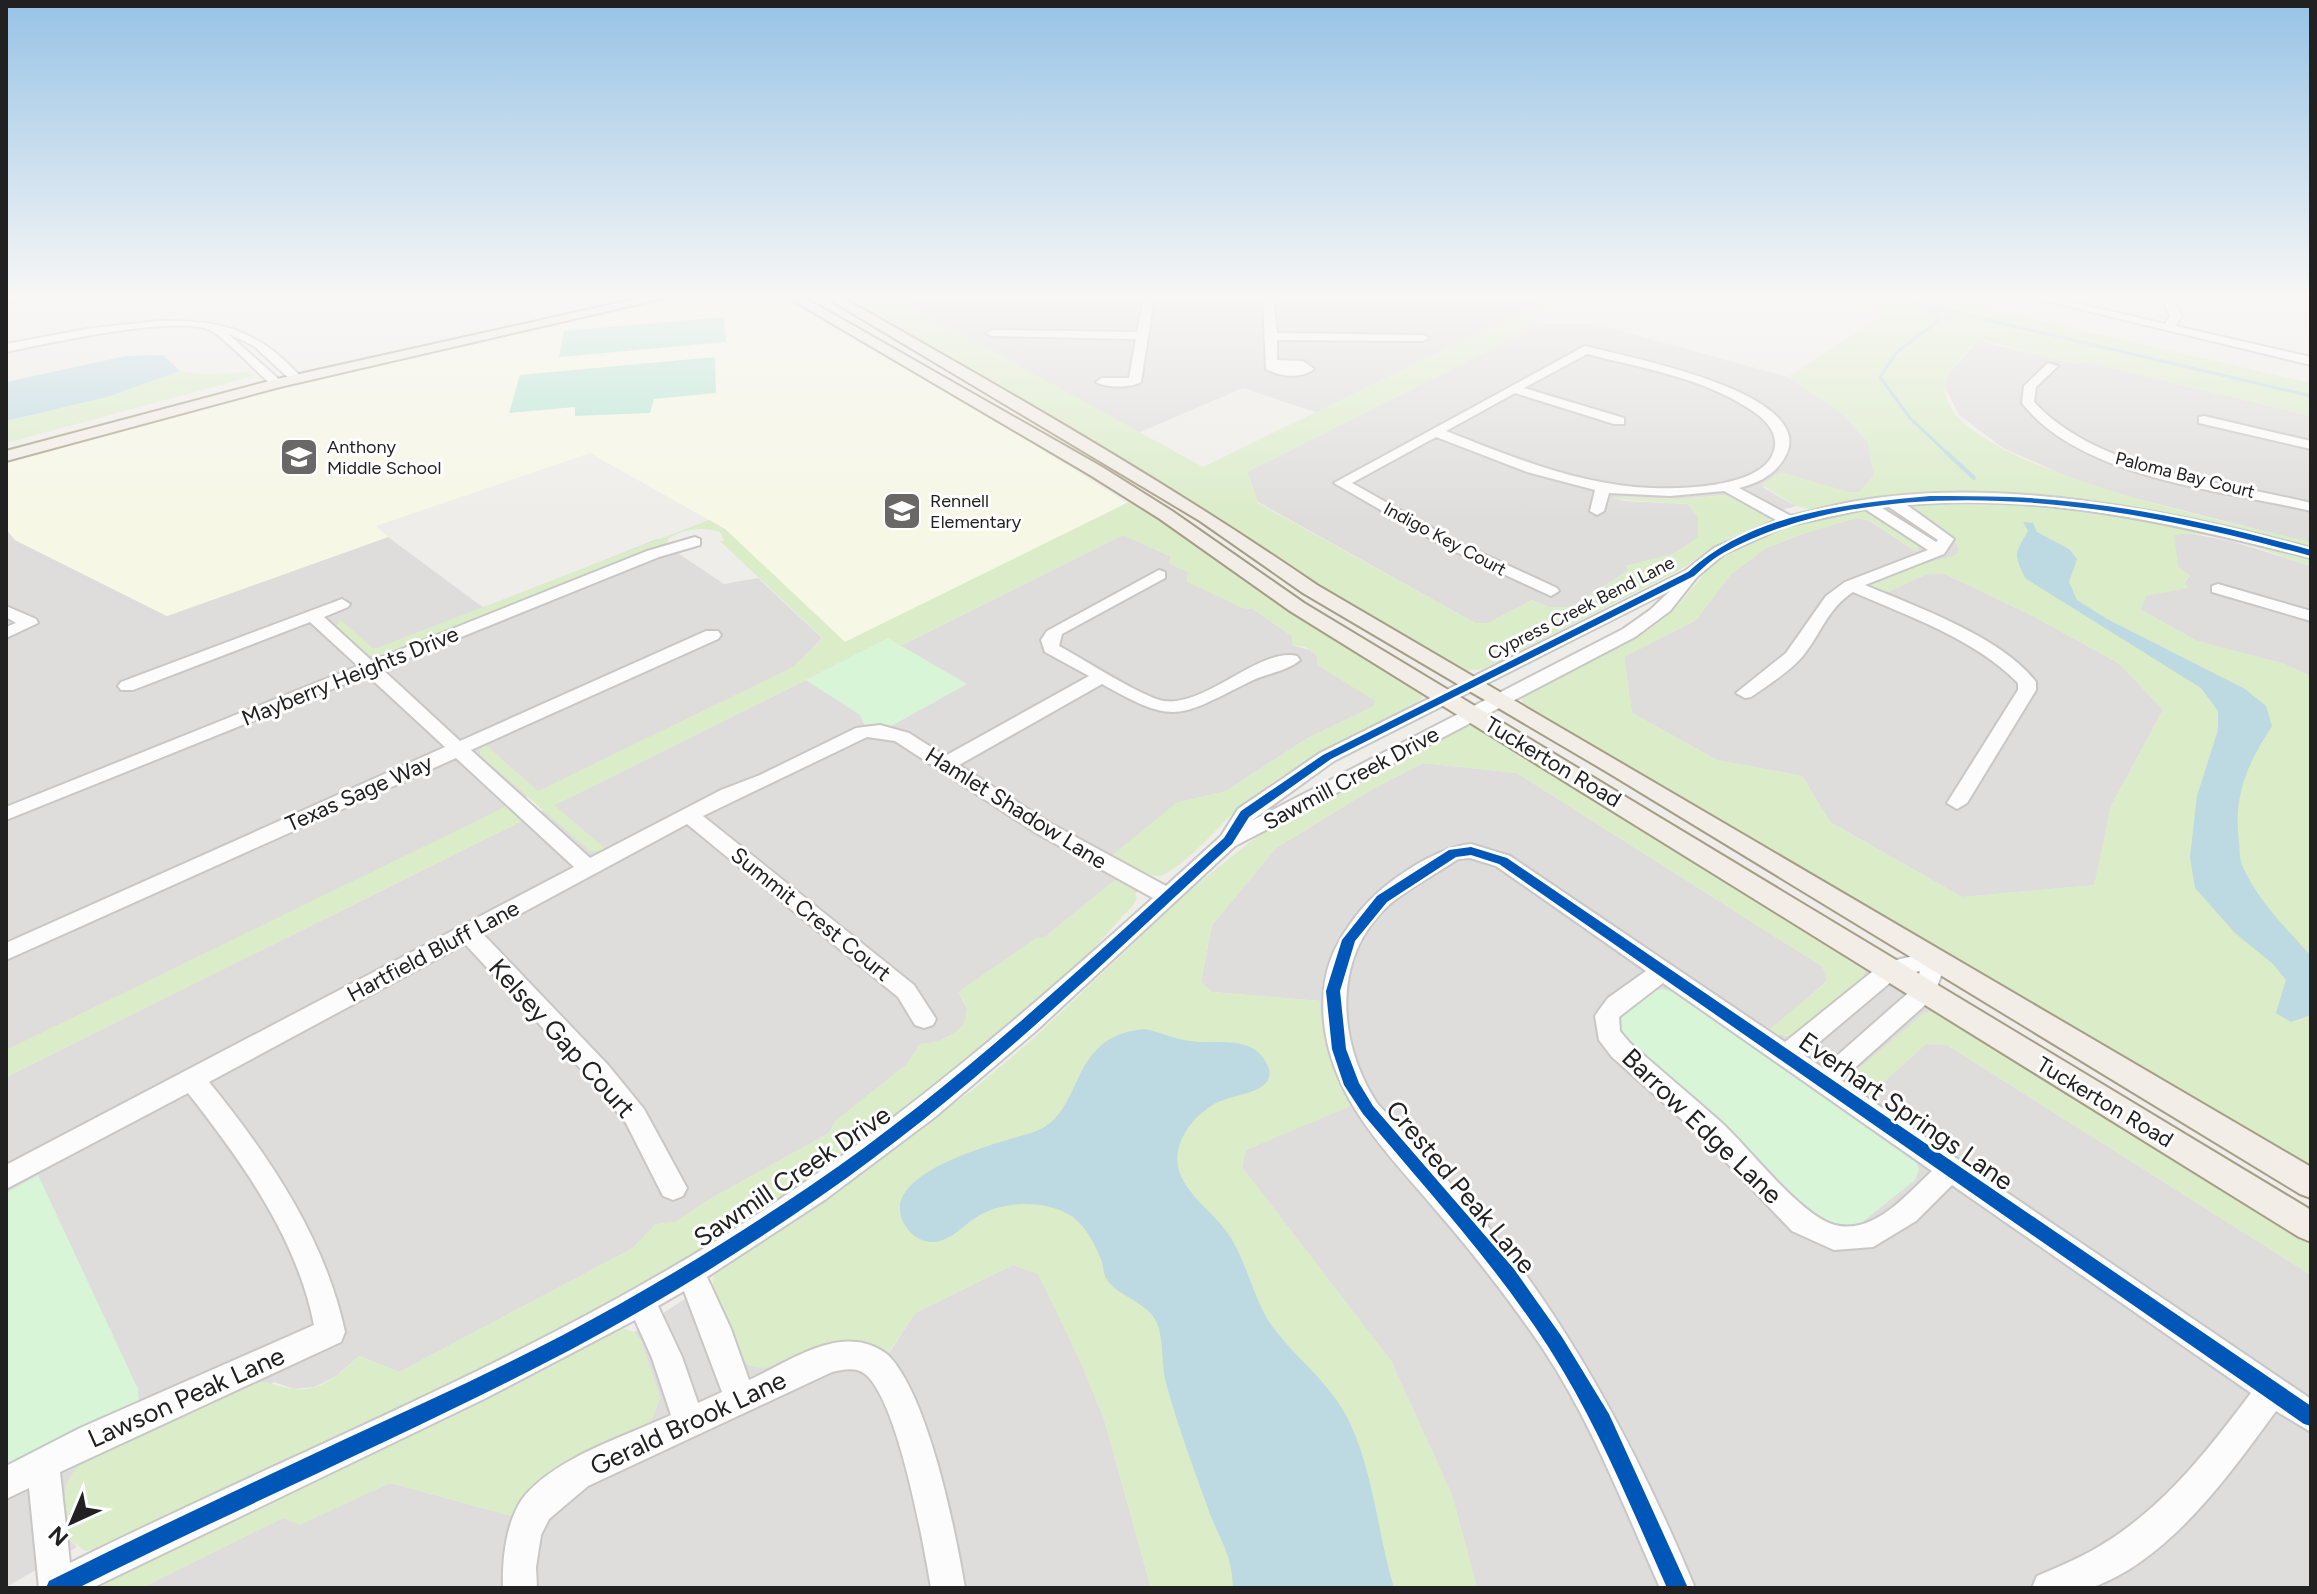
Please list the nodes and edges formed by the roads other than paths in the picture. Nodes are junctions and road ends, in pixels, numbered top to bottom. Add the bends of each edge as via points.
1 (275, 372) edge
2 (278, 372) edge
3 (302, 372) edge
4 (924, 372) edge
5 (963, 372) edge
6 (1136, 372) edge
7 (1544, 372) edge
8 (1665, 372) edge
9 (2045, 372) edge
10 (282, 377) junction
11 (1102, 382) dead end
12 (1513, 389) junction
13 (2204, 420) dead end
14 (1619, 421) dead end
15 (1435, 432) junction
16 (6, 445) edge
17 (2311, 445) edge
18 (6, 456) edge
19 (1128, 471) junction
20 (1106, 478) junction
21 (1745, 482) junction
22 (1727, 487) junction
23 (1603, 488) junction
24 (1892, 502) junction
25 (1868, 505) junction
26 (2311, 507) edge
27 (1597, 511) dead end
28 (1807, 515) junction
29 (1789, 521) junction
30 (695, 542) dead end
31 (1939, 551) junction
32 (2311, 553) edge
33 (1691, 574) junction
34 (1159, 575) dead end
35 (1851, 585) junction
36 (2218, 589) dead end
37 (1551, 591) dead end
38 (342, 604) dead end
39 (6, 611) edge
40 (313, 616) junction
41 (2311, 616) edge
42 (6, 633) edge
43 (712, 635) dead end
44 (1291, 660) dead end
45 (369, 668) junction
46 (1101, 677) junction
47 (1471, 683) junction
48 (127, 686) dead end
49 (1745, 693) dead end
50 (1445, 695) junction
51 (1498, 701) junction
52 (1473, 713) junction
53 (863, 732) joint
54 (458, 749) junction
55 (944, 765) junction
56 (1957, 803) dead end
57 (6, 814) edge
58 (690, 816) junction
59 (1228, 841) junction
60 (1471, 851) joint
61 (589, 869) junction
62 (1167, 896) junction
63 (469, 934) junction
64 (6, 952) edge
65 (1936, 959) junction
66 (1891, 969) junction
67 (1663, 971) junction
68 (1925, 992) junction
69 (924, 1019) dead end
70 (1787, 1055) junction
71 (192, 1079) junction
72 (1824, 1081) junction
73 (1951, 1169) junction
74 (6, 1178) edge
75 (2311, 1184) edge
76 (673, 1188) dead end
77 (2311, 1227) edge
78 (690, 1271) junction
79 (640, 1299) junction
80 (2272, 1390) junction
81 (740, 1399) junction
82 (2311, 1417) edge
83 (689, 1422) junction
84 (43, 1463) junction
85 (6, 1483) edge
86 (56, 1588) edge
87 (520, 1588) edge
88 (948, 1588) edge
89 (1678, 1588) edge
90 (2049, 1588) edge

1 - 10 street
2 - 10 street
3 - 10 main road
4 - 20 main road, Tuckerton Road
5 - 19 main road, Tuckerton Road
6 - 11 street via 1135,382
7 - 12 street
8 - 21 street via 1741,398 1778,428 1781,454
9 - 26 street, Paloma Bay Court via 2030,386 2028,403 2068,438 2143,467
10 - 16 main road
10 - 18 main road
12 - 14 street
12 - 15 street
13 - 17 street
15 - 23 street via 1547,475
15 - 37 street, Indigo Key Court via 1341,483 1448,543
19 - 20 main road
19 - 47 main road, Tuckerton Road via 1310,589
20 - 50 main road, Tuckerton Road via 1270,590
21 - 22 street
21 - 28 street
22 - 23 street via 1661,493
22 - 29 street
23 - 27 street
24 - 25 street, Cypress Creek Bend Lane
24 - 31 street via 1946,539
24 - 32 street, Cypress Creek Bend Lane via 1975,499 2089,508 2213,529
25 - 28 street, Cypress Creek Bend Lane
25 - 31 street
28 - 29 street, Cypress Creek Bend Lane
29 - 33 street, Cypress Creek Bend Lane via 1717,552
30 - 45 street, Mayberry Heights Drive
31 - 35 street
33 - 47 street, Cypress Creek Bend Lane
33 - 51 street, Cypress Creek Bend Lane via 1679,594 1650,620
34 - 46 street via 1060,628 1050,640 1059,655
35 - 49 street via 1820,612 1782,667
35 - 56 street via 2009,664 2027,682 2027,690
36 - 41 street
38 - 40 street
39 - 42 street via 30,623
40 - 45 street
40 - 48 street
43 - 54 street, Texas Sage Way
44 - 46 street via 1179,709 1149,703
45 - 54 street
45 - 57 street, Mayberry Heights Drive
46 - 55 street
47 - 50 street, Sawmill Creek Drive
47 - 51 main road, Tuckerton Road
50 - 52 main road, Tuckerton Road
50 - 59 street, Sawmill Creek Drive via 1300,774 1245,814
51 - 52 street, Cypress Creek Bend Lane
51 - 65 main road, Tuckerton Road
52 - 59 street, Sawmill Creek Drive
52 - 66 main road, Tuckerton Road
53 - 55 street, Hamlet Shadow Lane via 896,734
53 - 58 street, Hartfield Bluff Lane
54 - 61 street
54 - 64 street, Texas Sage Way
55 - 62 street, Hamlet Shadow Lane via 1088,855
58 - 61 street, Hartfield Bluff Lane
58 - 69 street, Summit Crest Court via 906,991
59 - 62 street, Sawmill Creek Drive
60 - 67 street, Everhart Springs Lane via 1503,861
60 - 89 street, Crested Peak Lane via 1453,853 1382,899 1349,940 1333,991 1343,1063 1368,1110 1508,1274 1556,1343 1602,1421
61 - 63 street, Hartfield Bluff Lane
62 - 78 street, Sawmill Creek Drive via 1010,1043 924,1113 816,1191
63 - 71 street, Hartfield Bluff Lane
63 - 76 street, Kelsey Gap Court via 635,1116
65 - 66 street
65 - 68 street
65 - 75 main road, Tuckerton Road
66 - 68 main road, Tuckerton Road
66 - 70 street
67 - 70 street, Everhart Springs Lane
67 - 73 street, Barrow Edge Lane via 1616,1004 1607,1016 1608,1033 1802,1222 1834,1238 1873,1235 1906,1213
68 - 72 street
68 - 77 main road, Tuckerton Road
70 - 72 street, Everhart Springs Lane
71 - 74 street, Hartfield Bluff Lane
71 - 84 street, Lawson Peak Lane via 272,1192 320,1285 330,1332
72 - 73 street, Everhart Springs Lane
73 - 80 street, Everhart Springs Lane
78 - 79 street, Sawmill Creek Drive
78 - 81 street
79 - 83 street
79 - 86 street, Sawmill Creek Drive via 534,1359
80 - 82 street, Everhart Springs Lane
80 - 90 street via 2205,1481 2161,1523 2109,1560
81 - 83 street, Gerald Brook Lane
81 - 88 street, Gerald Brook Lane via 847,1354 879,1366 895,1388 919,1464
83 - 87 street, Gerald Brook Lane via 577,1475 537,1507 525,1533
84 - 85 street, Lawson Peak Lane
84 - 86 street

